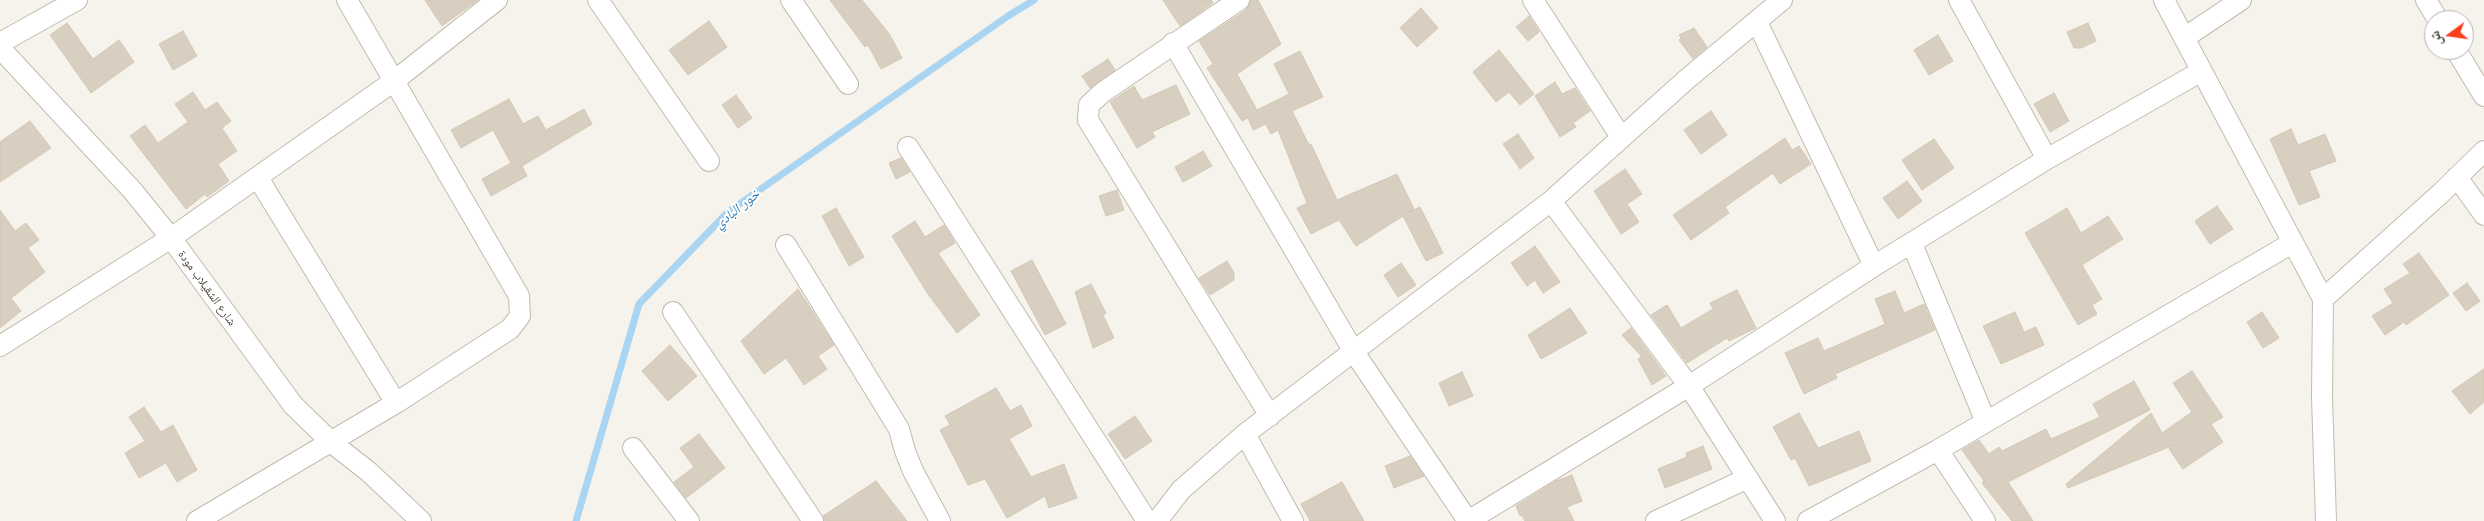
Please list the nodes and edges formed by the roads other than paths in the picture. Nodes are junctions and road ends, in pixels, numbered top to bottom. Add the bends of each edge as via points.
1 (77, 0) edge
2 (348, 0) edge
3 (497, 0) edge
4 (598, 0) edge
5 (791, 0) edge
6 (1239, 0) edge
7 (1533, 0) edge
8 (1782, 0) edge
9 (1959, 0) edge
10 (2164, 0) edge
11 (2241, 0) edge
12 (1757, 22) junction
13 (2184, 38) junction
14 (0, 43) edge
15 (1173, 43) junction
16 (0, 48) edge
17 (2462, 60) edge
18 (2200, 72) junction
19 (394, 81) junction
20 (848, 84) dead end
21 (2484, 96) edge
22 (1621, 137) junction
23 (908, 147) dead end
24 (2484, 151) edge
25 (2047, 159) junction
26 (709, 161) dead end
27 (2457, 177) junction
28 (258, 178) junction
29 (1551, 200) junction
30 (2484, 215) edge
31 (171, 238) junction
32 (2292, 243) junction
33 (1912, 244) junction
34 (786, 245) dead end
35 (1874, 266) junction
36 (2323, 299) junction
37 (673, 312) dead end
38 (0, 346) edge
39 (1354, 352) junction
40 (1689, 386) junction
41 (396, 402) junction
42 (1270, 416) junction
43 (1986, 422) junction
44 (1245, 434) junction
45 (332, 443) junction
46 (633, 448) dead end
47 (1938, 450) junction
48 (1748, 478) junction
49 (197, 521) edge
50 (421, 521) edge
51 (689, 521) edge
52 (813, 521) edge
53 (940, 521) edge
54 (1147, 521) edge
55 (1158, 521) edge
56 (1292, 521) edge
57 (1656, 521) edge
58 (1775, 521) edge
59 (1808, 521) edge
60 (1985, 521) edge
61 (2326, 521) edge

1 - 14 street
2 - 19 street
3 - 19 street
4 - 26 street
5 - 20 street
6 - 15 street
7 - 22 street
8 - 12 street
9 - 25 street
10 - 13 street
11 - 13 street
12 - 22 street
12 - 35 street
13 - 18 street
15 - 39 street
15 - 42 street via 1096,98 1089,105 1088,120
16 - 31 street, شارع الشقيلاب مودة via 132,190
17 - 21 street
18 - 25 street
18 - 32 street
19 - 28 street
19 - 41 street via 519,296 520,316 510,329
22 - 29 street
23 - 54 street
24 - 27 street
25 - 33 street
27 - 30 street
27 - 36 street
28 - 31 street
28 - 41 street
29 - 39 street
29 - 40 street
31 - 38 street
31 - 45 street, شارع الشقيلاب مودة via 293,405
32 - 36 street
32 - 43 street
33 - 35 street
33 - 43 street
34 - 53 street via 899,428 913,471
35 - 40 street
36 - 61 street
37 - 52 street
39 - 40 street via 1468,521
39 - 42 street
40 - 48 street
41 - 45 street
42 - 44 street
43 - 47 street
44 - 55 street via 1181,490
44 - 56 street
45 - 49 street
45 - 50 street, شارع الشقيلاب مودة via 369,472
46 - 51 street
47 - 59 street
47 - 60 street
48 - 57 street
48 - 58 street

